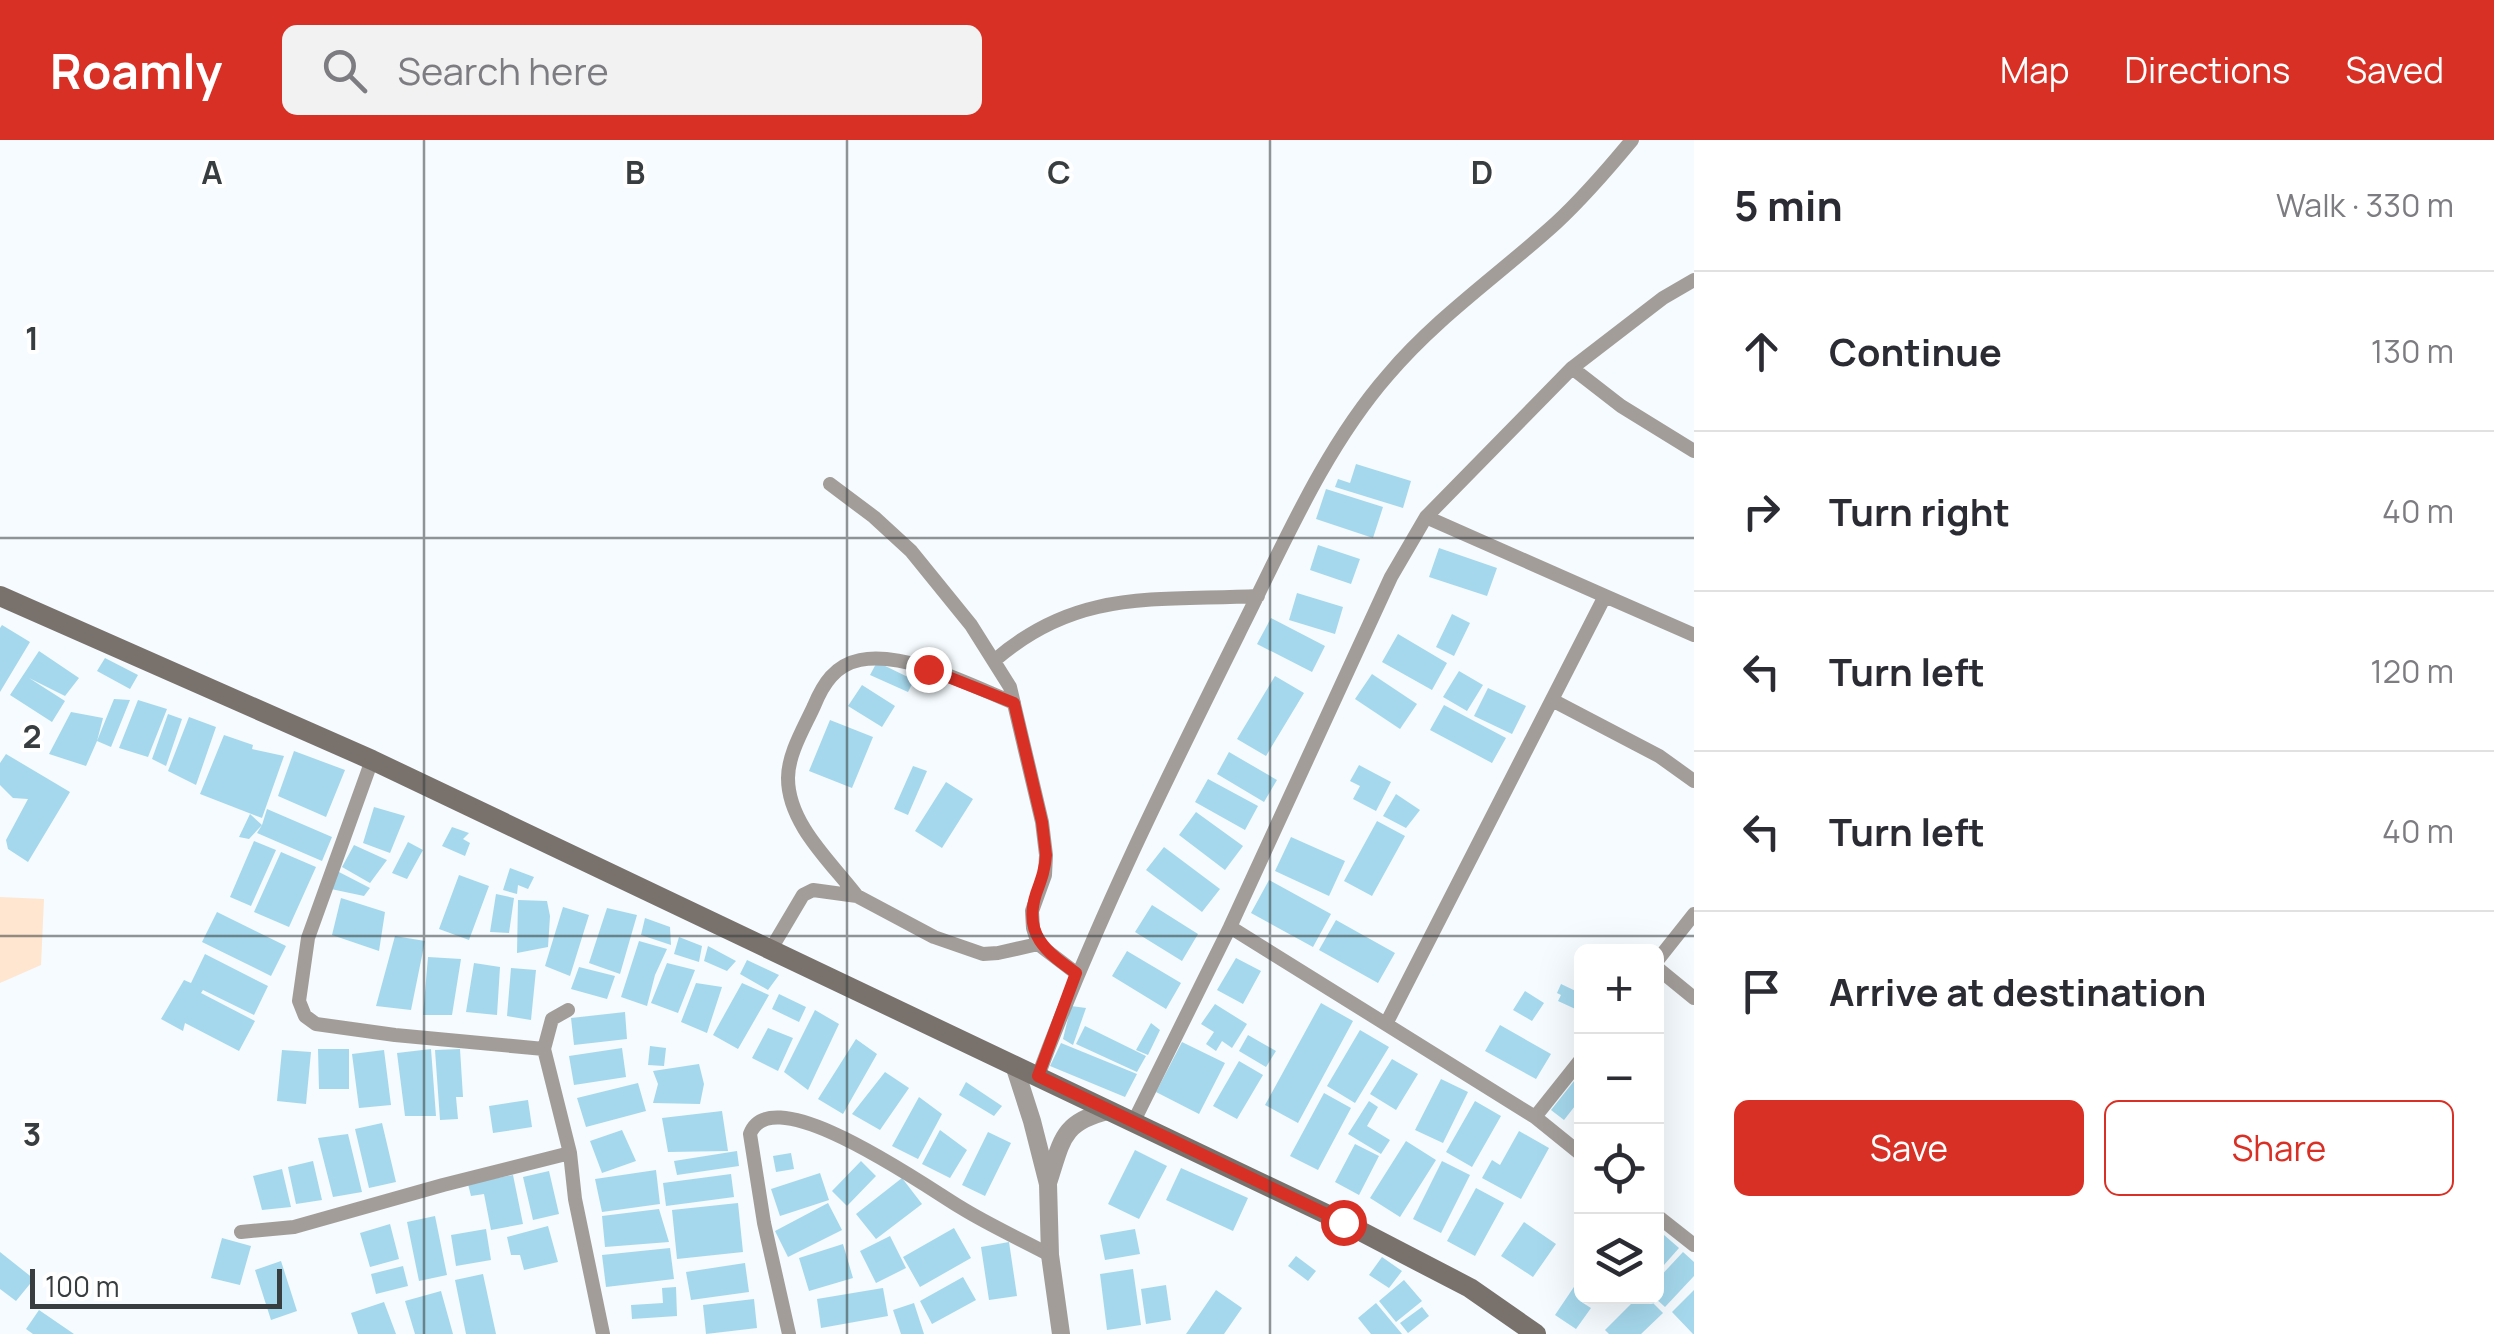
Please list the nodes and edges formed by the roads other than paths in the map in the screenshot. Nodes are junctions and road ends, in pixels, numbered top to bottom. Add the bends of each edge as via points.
1 (1632, 140) edge
2 (1694, 280) edge
3 (1572, 368) junction
4 (1694, 451) edge
5 (830, 484) dead end
6 (1426, 517) junction
7 (0, 596) edge
8 (1258, 596) junction
9 (1605, 596) junction
10 (1694, 635) edge
11 (995, 660) junction
12 (1552, 700) junction
13 (1014, 703) junction
14 (372, 760) junction
15 (1694, 780) edge
16 (857, 896) junction
17 (1694, 914) edge
18 (1230, 927) junction
19 (1038, 944) junction
20 (771, 949) junction
21 (1664, 954) edge
22 (1664, 972) edge
23 (1076, 973) junction
24 (1694, 998) edge
25 (568, 1010) dead end
26 (1386, 1024) junction
27 (544, 1049) junction
28 (1014, 1066) junction
29 (1574, 1068) edge
30 (1038, 1076) junction
31 (1108, 1111) junction
32 (1535, 1117) junction
33 (1133, 1122) junction
34 (1574, 1148) edge
35 (570, 1153) junction
36 (1048, 1184) junction
37 (1664, 1221) edge
38 (241, 1232) dead end
39 (1694, 1245) edge
40 (1050, 1255) junction
41 (598, 1333) edge
42 (789, 1334) edge
43 (1061, 1334) edge
44 (1536, 1334) edge

1 - 8 street via 1575,205 1432,328 1386,377 1345,434
2 - 3 street
3 - 4 street
3 - 6 street
5 - 11 street via 911,552
6 - 9 street
6 - 18 street via 1390,576
7 - 14 main road
8 - 11 street via 1086,607 1036,628
8 - 23 street
9 - 10 street
9 - 12 street
11 - 13 street
12 - 15 street
12 - 26 street
13 - 16 street via 928,669 879,659 842,666 829,677 792,759 790,797
13 - 19 street via 1046,855 1032,911
14 - 20 main road
14 - 27 street via 308,938 299,1001 304,1016 316,1024 395,1035
16 - 19 street via 958,948 998,954
16 - 20 street via 814,890 803,895
17 - 21 street
18 - 26 street
18 - 33 street
19 - 23 street
20 - 28 main road
22 - 24 street
23 - 30 street
25 - 27 street via 552,1019
26 - 32 street
27 - 35 street
28 - 30 main road
28 - 36 street
29 - 32 street
30 - 31 main road
31 - 33 main road
31 - 36 street via 1070,1127
32 - 34 street
33 - 44 main road via 1409,1255
35 - 38 street via 294,1227
35 - 41 street
36 - 40 street
37 - 39 street
40 - 42 street via 853,1143 810,1124 762,1118 750,1134
40 - 43 street

